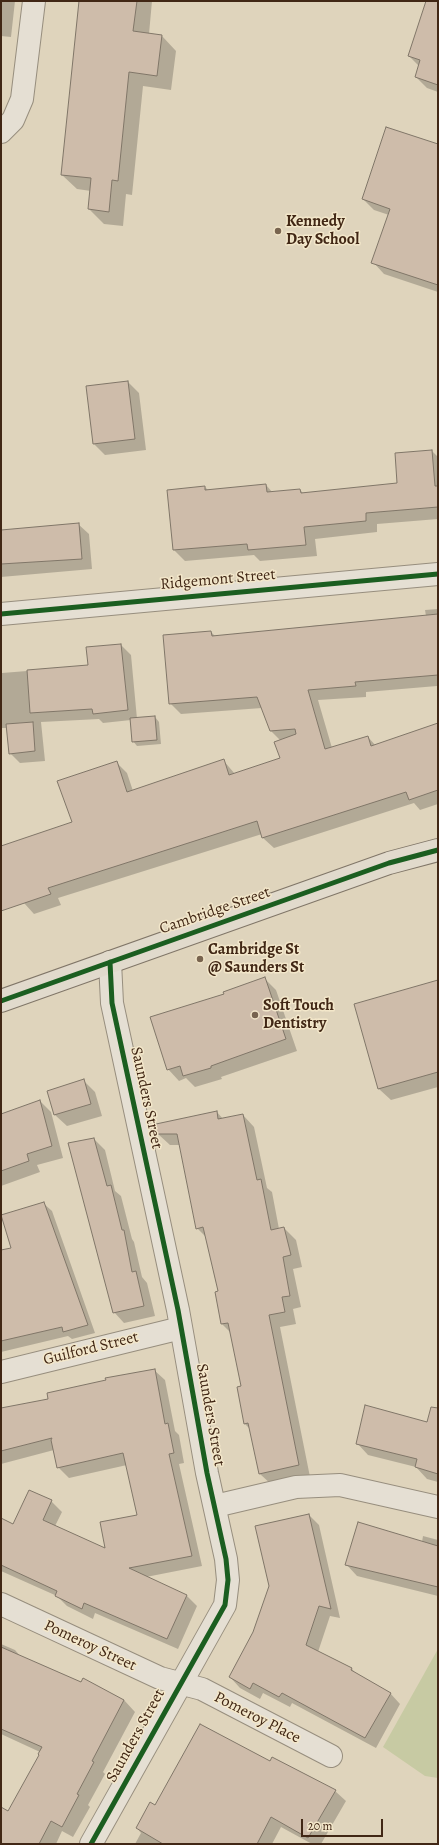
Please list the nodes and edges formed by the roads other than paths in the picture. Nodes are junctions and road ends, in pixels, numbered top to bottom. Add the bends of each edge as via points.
1 (34, 1) edge
2 (1, 132) edge
3 (438, 574) edge
4 (1, 614) edge
5 (438, 850) edge
6 (110, 962) junction
7 (1, 1001) edge
8 (181, 1328) junction
9 (1, 1372) edge
10 (215, 1506) junction
11 (438, 1507) edge
12 (1, 1604) edge
13 (181, 1682) junction
14 (331, 1756) dead end
15 (91, 1844) edge

1 - 2 street via 22,99 13,120
3 - 4 street, Ridgemont Street
5 - 6 main road, Cambridge Street via 389,864
6 - 7 main road, Cambridge Street
6 - 8 street, Saunders Street via 112,1003
8 - 9 street, Guilford Street
8 - 10 street, Saunders Street
10 - 11 street via 296,1488 340,1485
10 - 13 street, Saunders Street via 226,1559 228,1580 225,1605
12 - 13 street, Pomeroy Street via 160,1678
13 - 14 street, Pomeroy Place via 202,1689
13 - 15 street, Saunders Street

